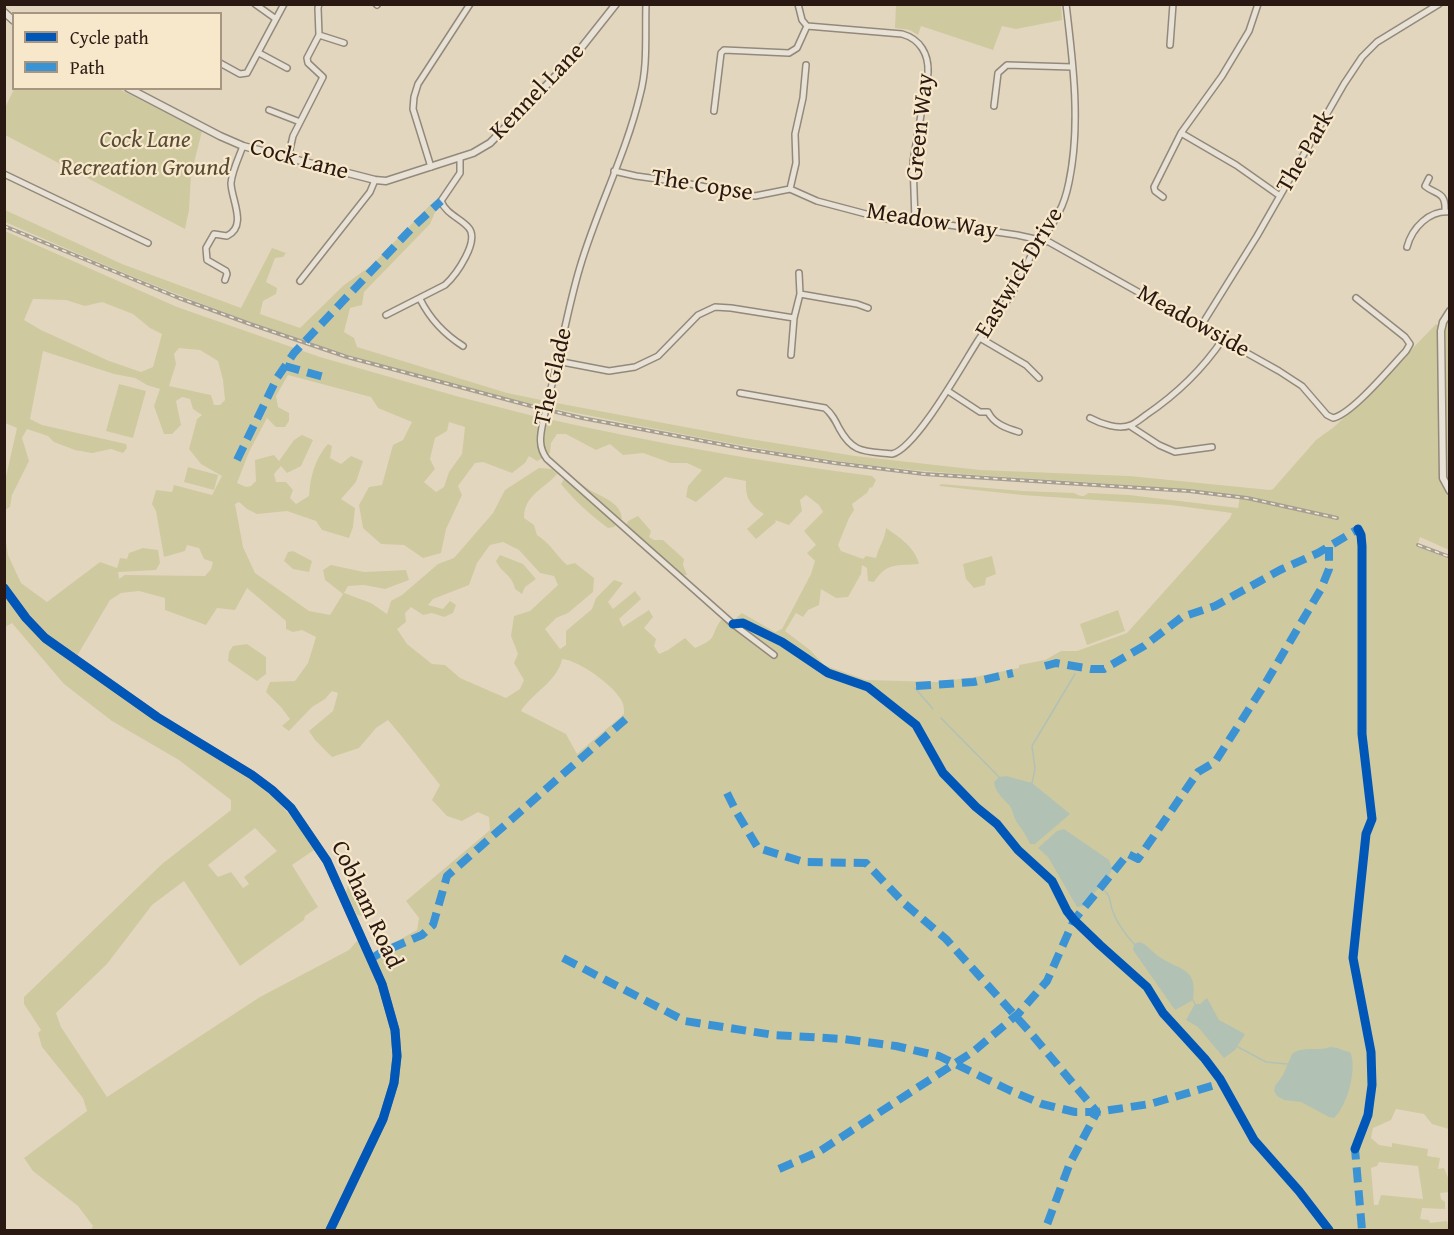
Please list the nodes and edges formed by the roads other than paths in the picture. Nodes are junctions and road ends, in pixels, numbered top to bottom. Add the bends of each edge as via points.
1 (255, 4) edge
2 (284, 4) edge
3 (319, 4) edge
4 (470, 4) edge
5 (616, 4) edge
6 (646, 4) edge
7 (798, 4) edge
8 (1066, 4) edge
9 (1173, 4) edge
10 (1258, 4) edge
11 (1439, 4) edge
12 (276, 19) junction
13 (807, 26) junction
14 (319, 35) junction
15 (344, 43) dead end
16 (1170, 45) dead end
17 (259, 52) junction
18 (222, 64) edge
19 (806, 65) dead end
20 (1072, 67) junction
21 (287, 69) dead end
22 (132, 90) edge
23 (994, 106) dead end
24 (269, 110) dead end
25 (714, 111) dead end
26 (300, 122) junction
27 (1181, 133) junction
28 (243, 146) junction
29 (460, 157) junction
30 (288, 158) junction
31 (431, 167) junction
32 (614, 171) junction
33 (4, 174) edge
34 (1429, 178) dead end
35 (375, 180) junction
36 (790, 189) junction
37 (1280, 196) junction
38 (1163, 197) dead end
39 (1447, 212) edge
40 (915, 220) junction
41 (1042, 239) junction
42 (148, 243) dead end
43 (1407, 247) dead end
44 (799, 273) dead end
45 (225, 280) dead end
46 (300, 281) dead end
47 (800, 294) junction
48 (1356, 298) dead end
49 (420, 299) junction
50 (868, 308) dead end
51 (1449, 311) edge
52 (386, 315) dead end
53 (795, 318) junction
54 (1201, 326) junction
55 (980, 338) junction
56 (1223, 339) junction
57 (462, 346) dead end
58 (791, 355) dead end
59 (557, 361) junction
60 (1039, 378) dead end
61 (948, 391) junction
62 (740, 393) dead end
63 (1090, 418) dead end
64 (1130, 426) junction
65 (1019, 432) dead end
66 (1212, 447) dead end
67 (1449, 491) edge
68 (4, 588) edge
69 (774, 655) dead end
70 (330, 1230) edge

1 - 12 street
2 - 12 street
3 - 14 street
4 - 31 street via 418,84 414,97 413,109
5 - 29 street, Kennel Lane via 574,57 498,136
6 - 32 street, The Glade via 643,81
7 - 13 street via 801,20
8 - 20 street, Eastwick Drive
9 - 16 street
10 - 27 street via 1249,31
11 - 37 street, The Park via 1377,42 1362,57
12 - 17 street
13 - 25 street via 797,48 789,53 724,50
13 - 40 street, Green Way via 902,34 914,39 924,50 928,73 913,162
14 - 15 street
14 - 26 street via 307,58 323,77
17 - 18 street via 247,73 240,74
17 - 21 street
19 - 36 street
20 - 23 street via 1008,65 998,73
20 - 41 street, Eastwick Drive via 1074,131 1069,183 1059,213
22 - 28 street, Cock Lane
24 - 26 street
26 - 30 street
27 - 37 street
27 - 38 street via 1155,187
28 - 30 street, Cock Lane
28 - 45 street via 231,181 238,217 230,235 214,234 206,248 207,260 226,271
29 - 31 street, Kennel Lane
29 - 49 street via 460,173 441,201 469,228 473,240 449,281
30 - 35 street, Cock Lane
31 - 35 street, Kennel Lane via 386,181
32 - 36 street, The Copse via 755,196
32 - 59 street, The Glade via 579,269
33 - 42 street
34 - 39 street via 1425,186 1441,195
35 - 46 street via 370,192
36 - 40 street, Meadow Way via 878,218
37 - 54 street, The Park
39 - 43 street via 1440,211 1416,228
40 - 41 street, Meadow Way
41 - 54 street, Meadowside
41 - 55 street, Eastwick Drive via 1010,296
44 - 47 street
47 - 50 street
47 - 53 street
48 - 56 street, Meadowside via 1410,344 1370,389 1333,418 1298,382
49 - 52 street
49 - 57 street via 432,320
51 - 67 street via 1443,322 1440,346 1442,466
53 - 58 street
53 - 59 street via 715,308 698,315 658,356 635,367 609,371
54 - 56 street, Meadowside
55 - 60 street via 1026,365
55 - 61 street, Eastwick Drive
56 - 64 street via 1185,385
59 - 69 street, The Glade, bridge via 540,442 546,459 733,624
61 - 62 street, Eastwick Drive via 907,445 892,454 855,448 825,408
61 - 65 street via 980,412 988,412 990,419 1002,426
63 - 64 street via 1105,425
64 - 66 street via 1175,452
68 - 70 street, Cobham Road via 45,638 157,717 273,790 291,808 327,861 382,984 395,1030 397,1056 394,1083 382,1119

